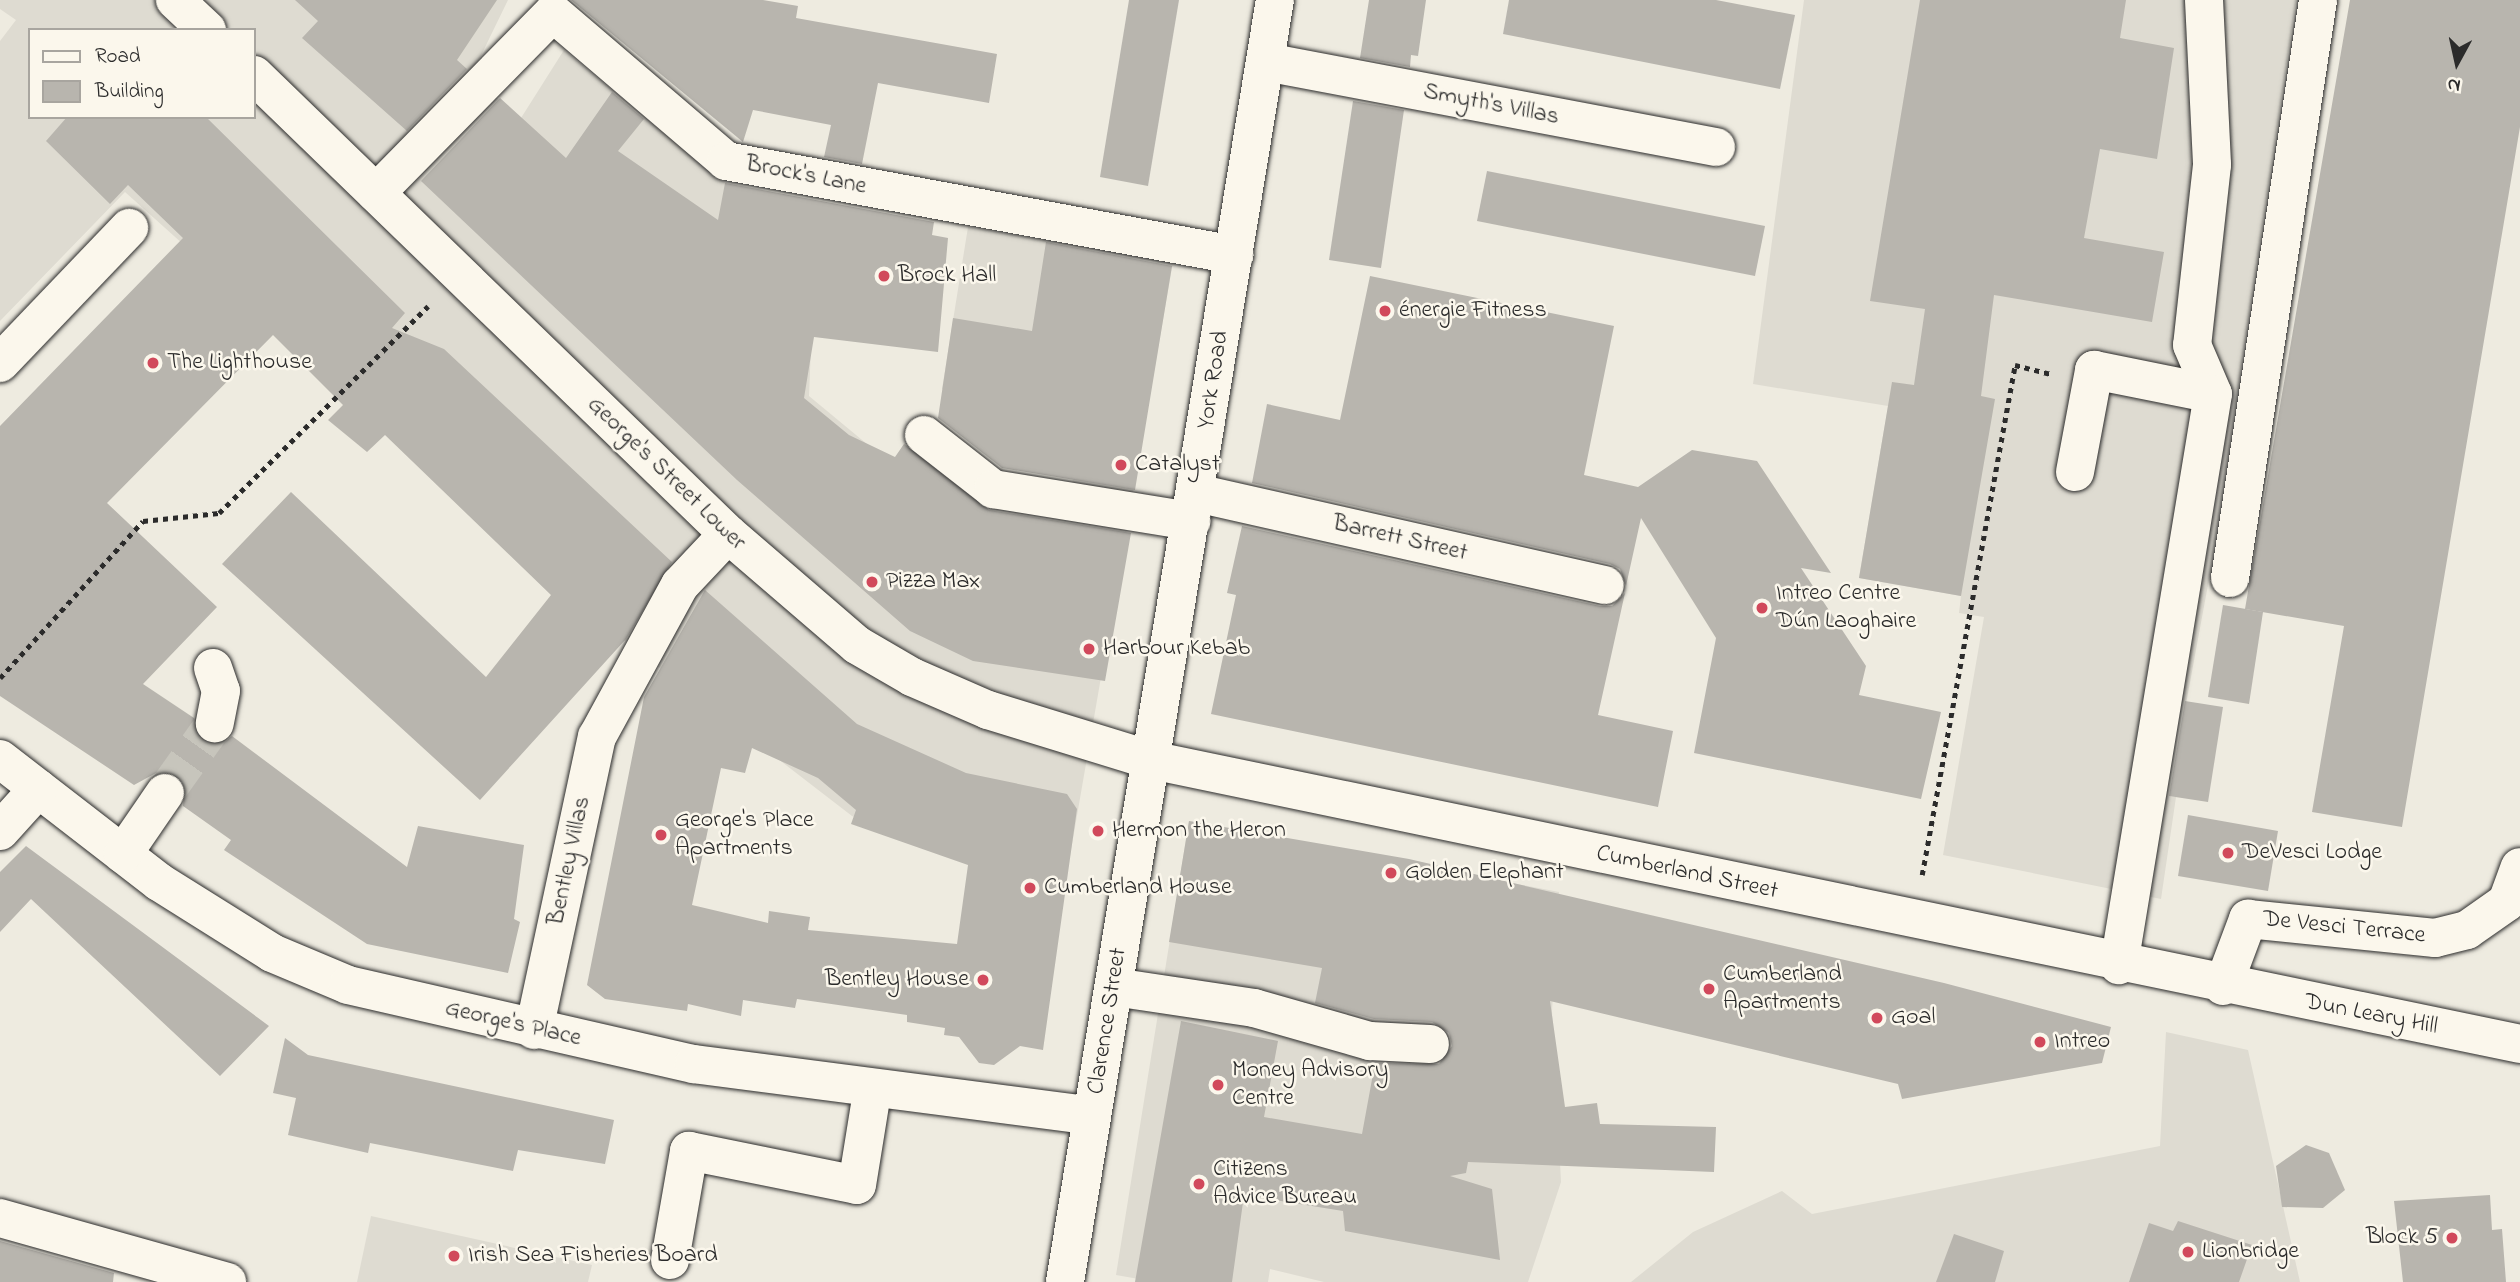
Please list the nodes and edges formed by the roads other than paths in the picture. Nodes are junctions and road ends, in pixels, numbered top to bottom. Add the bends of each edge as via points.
1 (1275, 0) edge
2 (2204, 0) edge
3 (2318, 0) edge
4 (1266, 62) junction
5 (256, 77) edge
6 (1716, 147) dead end
7 (376, 193) junction
8 (130, 228) dead end
9 (1234, 255) junction
10 (0, 363) edge
11 (2213, 394) junction
12 (924, 435) dead end
13 (2075, 472) dead end
14 (1194, 507) junction
15 (728, 534) junction
16 (2230, 578) dead end
17 (1605, 585) dead end
18 (213, 668) dead end
19 (215, 723) tunnel mouth
20 (0, 759) edge
21 (1151, 760) junction
22 (38, 789) junction
23 (165, 793) tunnel mouth
24 (0, 831) edge
25 (123, 853) junction
26 (2520, 867) edge
27 (2119, 965) junction
28 (2223, 986) junction
29 (1114, 987) junction
30 (534, 1030) junction
31 (1430, 1044) dead end
32 (2520, 1044) edge
33 (872, 1092) junction
34 (1092, 1116) junction
35 (0, 1218) edge
36 (670, 1260) dead end
37 (227, 1282) edge
38 (1065, 1282) edge

1 - 4 street, York Road
2 - 11 street via 2212,165 2192,345
3 - 16 street
4 - 6 street, Smyth's Villas
4 - 9 street, York Road
5 - 7 street, George's Street Lower
7 - 9 street, Brock's Lane via 553,13 726,161
7 - 15 street, George's Street Lower
8 - 10 street
9 - 14 street, York Road
11 - 13 street via 2094,370
11 - 27 street
12 - 14 street, Barrett Street via 993,489
14 - 17 street, Barrett Street
14 - 21 street, York Road
15 - 21 street, George's Street Lower via 857,645 912,677 988,710
15 - 30 street, Bentley Villas via 680,584 597,737
18 - 19 street via 221,691
20 - 22 street, George's Place
21 - 27 street, Cumberland Street
21 - 29 street, Clarence Street
22 - 24 street
22 - 25 street, George's Place
23 - 25 street
25 - 30 street, George's Place via 272,953 348,985
26 - 28 street, De Vesci Terrace via 2507,902 2466,930 2435,938 2248,919
27 - 28 street, Cumberland Street
28 - 32 street, Dun Leary Hill
29 - 31 street via 1254,1008 1370,1041
29 - 34 street, Clarence Street
30 - 33 street, George's Place
33 - 34 street, George's Place
33 - 36 street via 857,1185 689,1152
34 - 38 street, Clarence Street
35 - 37 street

